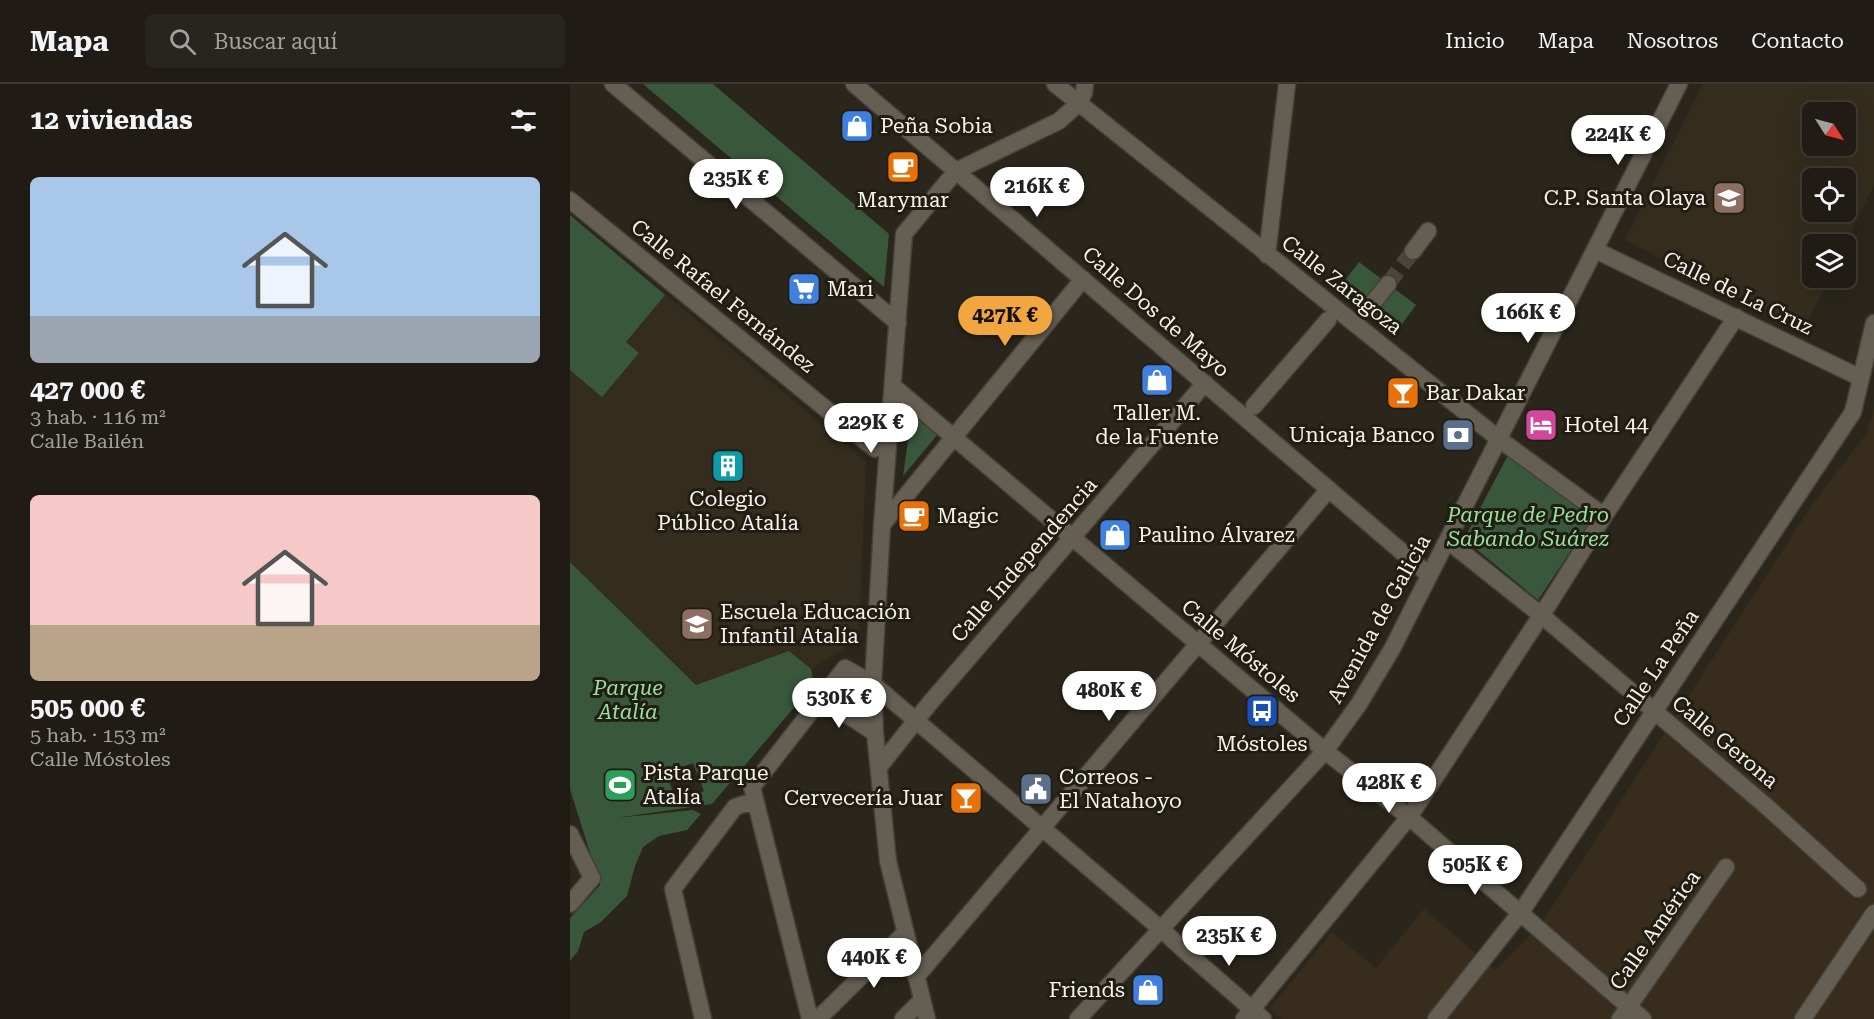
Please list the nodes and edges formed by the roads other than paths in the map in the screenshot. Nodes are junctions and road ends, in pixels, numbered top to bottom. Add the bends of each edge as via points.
1 (613, 84) edge
2 (854, 84) edge
3 (1055, 84) edge
4 (1085, 84) edge
5 (1287, 84) edge
6 (1679, 84) edge
7 (1078, 104) junction
8 (956, 171) junction
9 (570, 200) edge
10 (1428, 231) dead end
11 (1595, 250) junction
12 (1413, 251) tunnel mouth
13 (1267, 255) junction
14 (1083, 279) junction
15 (1388, 284) tunnel mouth
16 (1368, 309) dead end
17 (1736, 317) junction
18 (1328, 320) dead end
19 (898, 323) junction
20 (1874, 323) edge
21 (1861, 378) junction
22 (1205, 383) junction
23 (893, 386) junction
24 (1254, 406) dead end
25 (954, 437) junction
26 (1499, 439) junction
27 (875, 449) dead end
28 (1329, 489) junction
29 (1604, 516) junction
30 (882, 525) junction
31 (1072, 537) junction
32 (1448, 541) junction
33 (1429, 575) junction
34 (1542, 615) junction
35 (1198, 643) junction
36 (873, 684) junction
37 (822, 698) junction
38 (1654, 711) junction
39 (916, 721) junction
40 (875, 733) junction
41 (1325, 751) junction
42 (879, 767) junction
43 (756, 804) junction
44 (1409, 816) junction
45 (1042, 827) junction
46 (570, 834) edge
47 (1726, 867) dead end
48 (1858, 889) dead end
49 (570, 904) edge
50 (1521, 912) junction
51 (1874, 913) edge
52 (1162, 930) junction
53 (905, 933) junction
54 (916, 977) junction
55 (922, 1000) junction
56 (1625, 1013) edge
57 (1253, 1016) edge
58 (703, 1019) edge
59 (810, 1019) edge
60 (818, 1019) edge
61 (903, 1019) edge
62 (927, 1019) edge
63 (1078, 1019) edge
64 (1436, 1019) edge
65 (1643, 1019) edge
66 (1803, 1019) edge

1 - 19 street
2 - 8 street, Calle Dos de Mayo
3 - 7 street, Calle Zaragoza
4 - 7 street
5 - 13 street
6 - 11 street, Avenida de Galicia
7 - 8 street via 1059,121
7 - 13 street, Calle Zaragoza
8 - 14 street, Calle Dos de Mayo
8 - 19 street via 904,234
9 - 27 street, Calle Rafael Fernández
10 - 12 street
11 - 17 street, Calle de La Cruz
11 - 26 street, Avenida de Galicia
13 - 26 street, Calle Zaragoza
14 - 22 street, Calle Dos de Mayo
14 - 25 street
15 - 16 street
17 - 21 street, Calle de La Cruz
17 - 29 street
18 - 24 street
19 - 23 street
20 - 21 street, Calle La Peña
21 - 38 street, Calle La Peña via 1853,412
22 - 28 street, Calle Dos de Mayo
22 - 31 street, Calle Independencia
23 - 25 street, Calle Móstoles
23 - 30 street
25 - 30 street
25 - 31 street, Calle Móstoles
26 - 29 street, Calle Zaragoza
26 - 32 street, Avenida de Galicia
28 - 33 street, Calle Dos de Mayo
28 - 35 street
29 - 34 street
30 - 36 street
31 - 35 street, Calle Móstoles
31 - 39 street, Calle Independencia
32 - 33 street, Avenida de Galicia
32 - 34 street, Calle Gerona
33 - 41 street, Avenida de Galicia via 1365,695
34 - 38 street, Calle Gerona
34 - 44 street
35 - 41 street, Calle Móstoles
35 - 45 street
36 - 37 street via 845,668
36 - 39 street
36 - 40 street
37 - 40 street
37 - 43 street via 752,787
38 - 48 street, Calle Gerona
38 - 50 street, Calle La Peña
39 - 42 street, Calle Independencia
39 - 45 street
40 - 42 street
41 - 44 street, Calle Móstoles
41 - 52 street, Avenida de Galicia
42 - 53 street via 888,861
43 - 58 street via 735,807 673,889
43 - 59 street
44 - 50 street, Calle Móstoles
44 - 57 street
45 - 52 street
45 - 54 street
46 - 49 street via 592,878
47 - 56 street, Calle América
50 - 56 street, Calle Móstoles
50 - 64 street, Calle La Peña
51 - 66 street
52 - 57 street
52 - 63 street, Avenida de Galicia
53 - 54 street
53 - 60 street
54 - 55 street
55 - 61 street
55 - 62 street
56 - 65 street, Calle Móstoles

